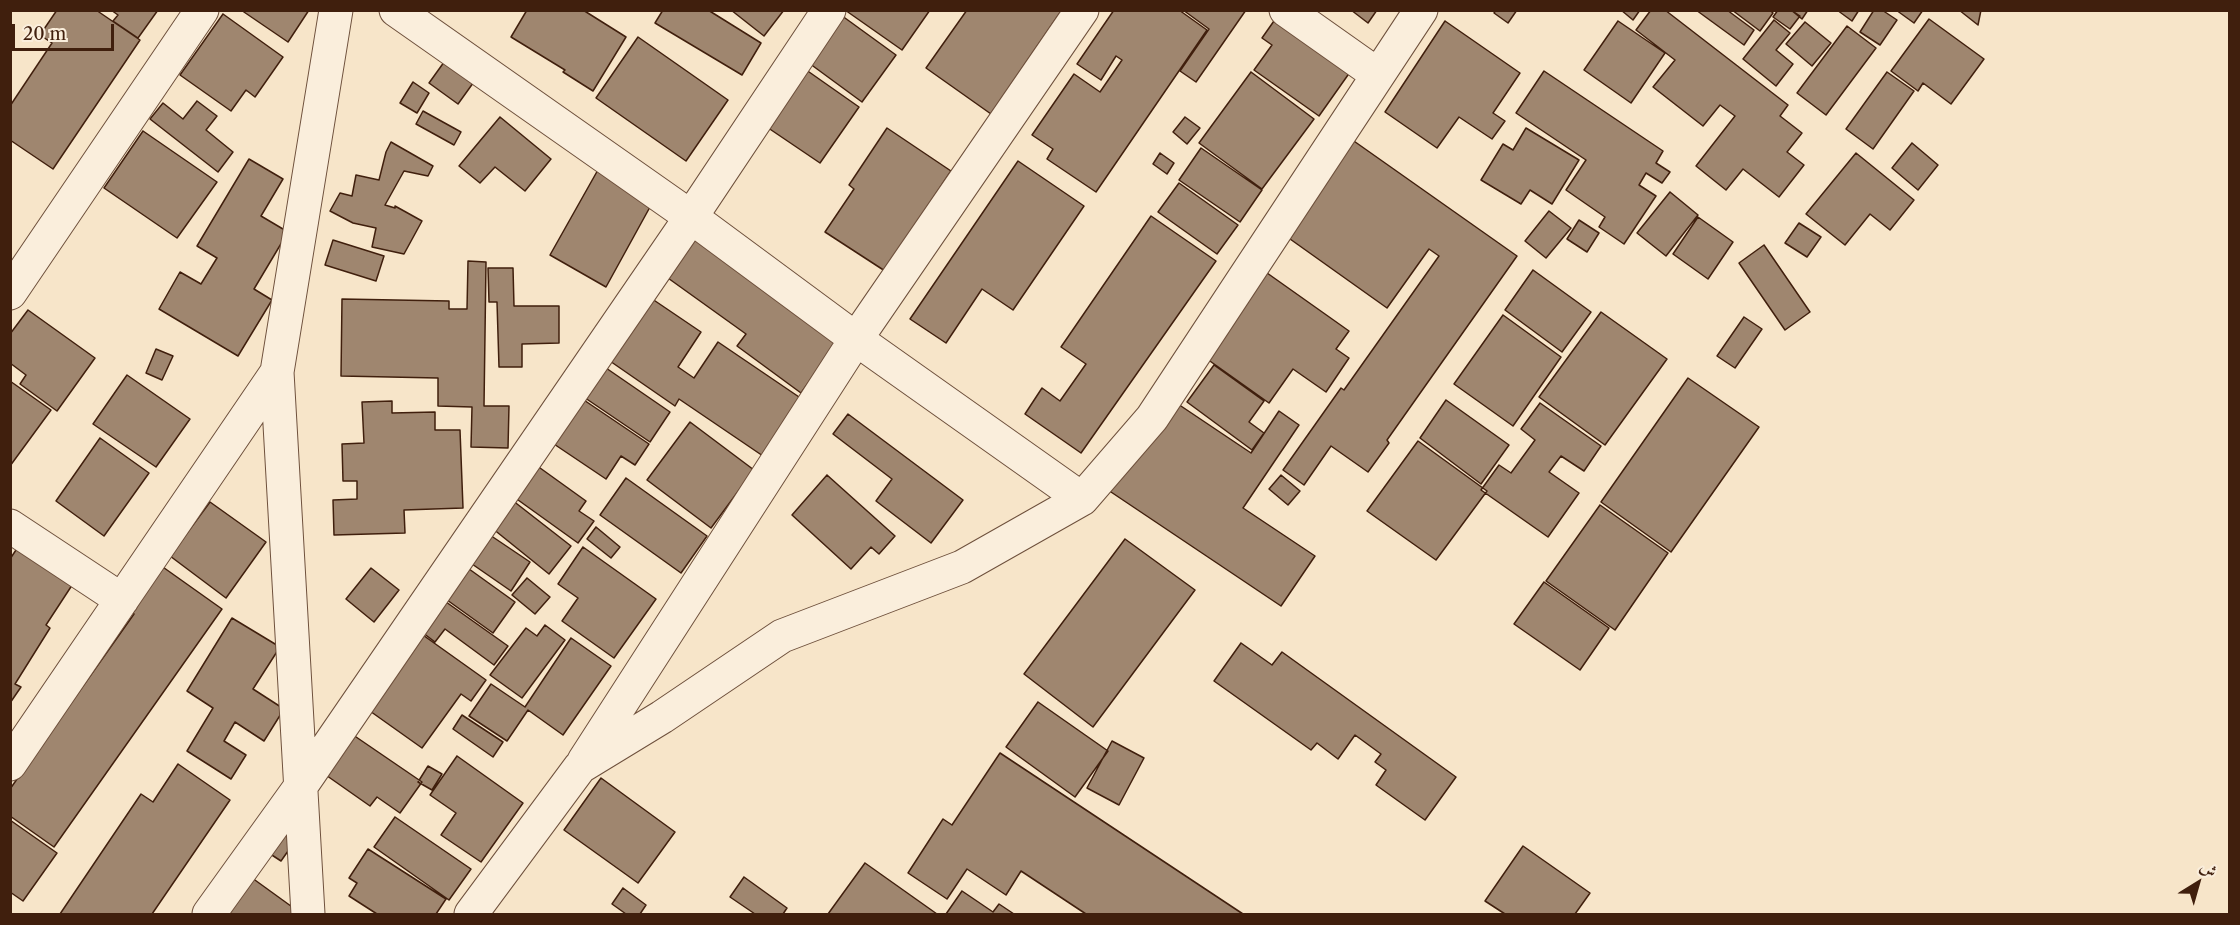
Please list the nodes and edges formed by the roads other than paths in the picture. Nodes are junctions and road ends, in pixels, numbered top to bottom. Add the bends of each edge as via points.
1 (202, 10) edge
2 (336, 10) edge
3 (396, 10) edge
4 (829, 10) edge
5 (1082, 10) edge
6 (1286, 10) edge
7 (1421, 10) edge
8 (1378, 75) junction
9 (691, 217) junction
10 (10, 293) edge
11 (856, 339) junction
12 (277, 372) junction
13 (1082, 499) junction
14 (10, 526) edge
15 (122, 600) junction
16 (10, 764) edge
17 (580, 767) junction
18 (301, 786) junction
19 (209, 915) edge
20 (308, 915) edge
21 (471, 915) edge

1 - 10 street
2 - 12 street
3 - 9 street
4 - 9 street
5 - 11 street
6 - 8 street
7 - 8 street
8 - 13 street via 1152,418
9 - 11 street
9 - 18 street
11 - 13 street
11 - 17 street
12 - 15 street
12 - 18 street
13 - 17 street via 962,567 782,636
14 - 15 street
15 - 16 street
17 - 21 street
18 - 19 street
18 - 20 street

